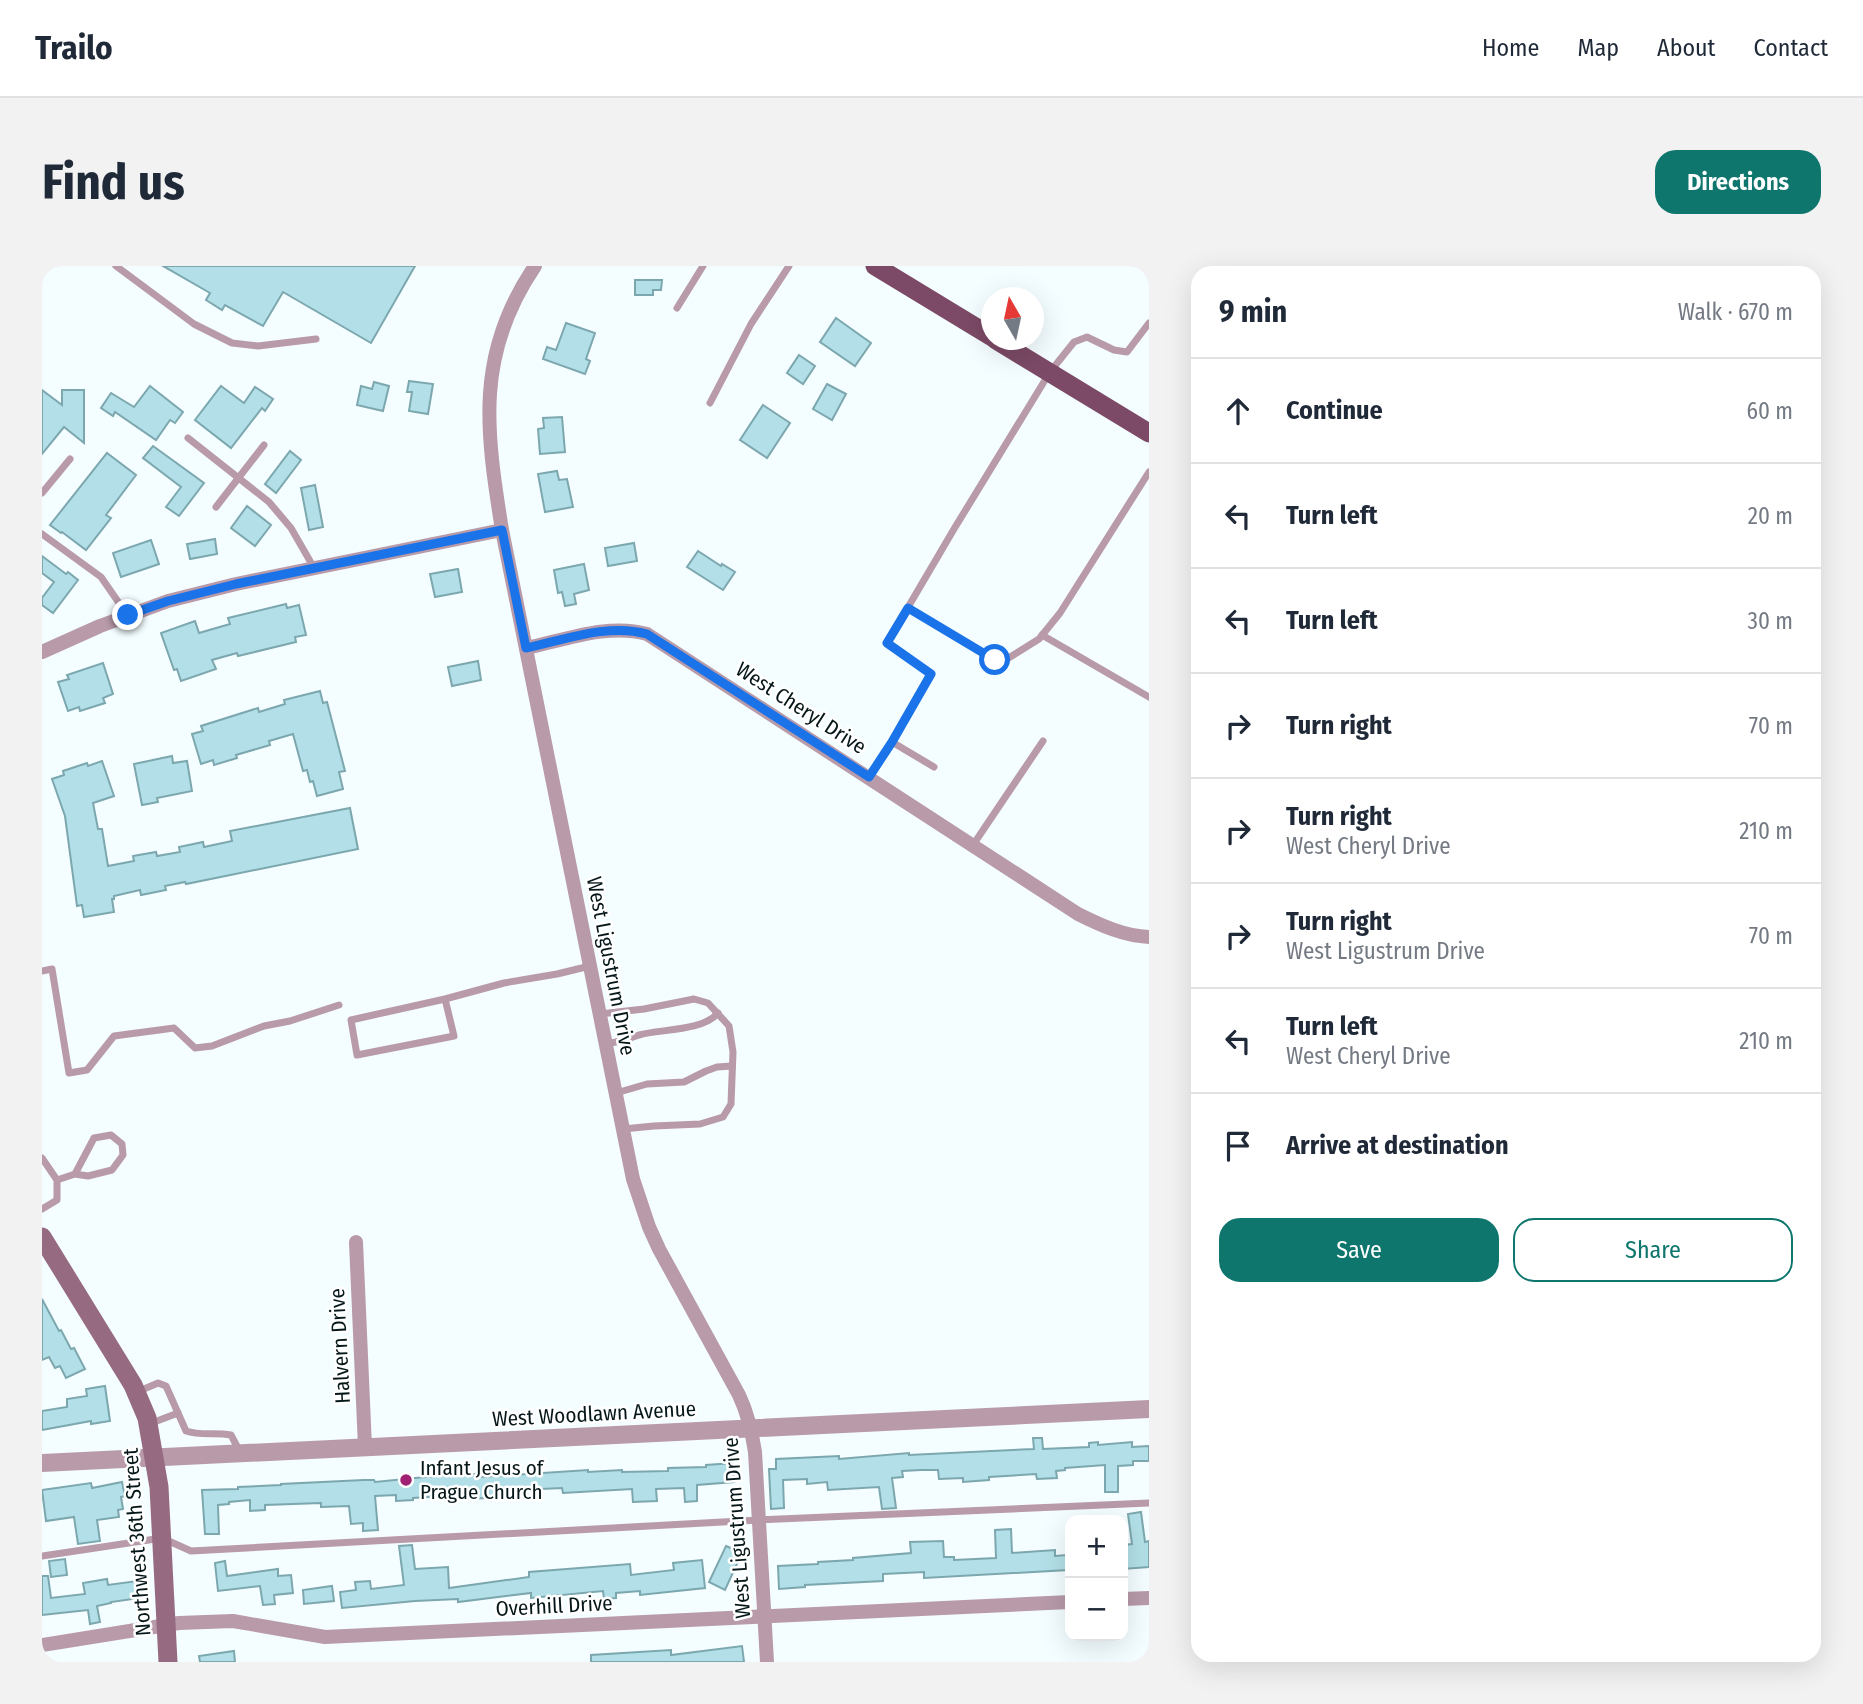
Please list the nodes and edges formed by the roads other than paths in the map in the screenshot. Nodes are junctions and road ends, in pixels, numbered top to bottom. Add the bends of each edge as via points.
1 (116, 266) edge
2 (535, 266) edge
3 (703, 266) edge
4 (789, 266) edge
5 (888, 269) edge
6 (677, 308) dead end
7 (1149, 323) edge
8 (981, 330) edge
9 (316, 339) dead end
10 (1013, 350) edge
11 (1050, 372) junction
12 (710, 403) dead end
13 (1149, 433) edge
14 (188, 438) dead end
15 (264, 445) dead end
16 (70, 459) dead end
17 (1149, 472) edge
18 (238, 478) junction
19 (1146, 484) edge
20 (42, 493) edge
21 (216, 507) dead end
22 (502, 530) junction
23 (42, 534) edge
24 (314, 568) junction
25 (908, 608) junction
26 (128, 615) junction
27 (1042, 635) junction
28 (526, 648) junction
29 (42, 652) edge
30 (1149, 697) edge
31 (1043, 741) dead end
32 (892, 742) junction
33 (934, 767) dead end
34 (869, 777) junction
35 (973, 845) junction
36 (1149, 937) edge
37 (590, 966) junction
38 (42, 971) edge
39 (446, 999) junction
40 (339, 1005) dead end
41 (718, 1013) junction
42 (600, 1014) junction
43 (606, 1044) junction
44 (732, 1066) junction
45 (615, 1093) junction
46 (623, 1129) junction
47 (42, 1158) edge
48 (75, 1174) junction
49 (57, 1180) junction
50 (42, 1209) edge
51 (42, 1237) edge
52 (356, 1242) dead end
53 (136, 1392) junction
54 (1149, 1409) edge
55 (178, 1413) junction
56 (148, 1424) junction
57 (752, 1430) junction
58 (365, 1447) junction
59 (241, 1453) junction
60 (155, 1458) junction
61 (42, 1463) edge
62 (1149, 1503) edge
63 (759, 1520) junction
64 (162, 1538) junction
65 (42, 1556) edge
66 (1149, 1598) edge
67 (1128, 1600) edge
68 (1065, 1602) edge
69 (764, 1618) junction
70 (166, 1626) junction
71 (42, 1645) edge
72 (168, 1662) edge
73 (767, 1662) edge

1 - 9 lane via 194,324 232,343 258,346
2 - 22 street, West Ligustrum Drive via 508,313 489,392 493,477
3 - 6 lane
4 - 12 lane via 751,324
5 - 8 main road
7 - 11 lane via 1127,352 1087,337 1074,342
10 - 11 main road
11 - 13 main road
11 - 25 lane
14 - 18 lane
15 - 18 lane
16 - 20 lane
17 - 19 lane
18 - 21 lane
18 - 24 lane via 269,502 291,528
19 - 27 lane
22 - 24 street
22 - 28 street, West Ligustrum Drive
23 - 26 lane via 102,577
24 - 26 street via 182,597
25 - 27 lane via 995,660 1007,659
25 - 32 lane via 887,643 931,674
26 - 29 street
27 - 30 lane
28 - 34 street, West Cheryl Drive via 608,630 647,634
28 - 37 street, West Ligustrum Drive
31 - 35 lane
32 - 33 lane
32 - 34 lane
34 - 35 street, West Cheryl Drive
35 - 36 street, West Cheryl Drive via 1077,914 1121,932
37 - 39 lane
37 - 42 street, West Ligustrum Drive
38 - 40 lane via 52,969 69,1073 87,1070 114,1036 174,1028 195,1048 212,1046
39 - 39 lane via 351,1020 357,1055 454,1036
41 - 42 lane via 708,1003 694,999
41 - 43 lane via 700,1024
41 - 44 lane via 729,1026
42 - 43 street, West Ligustrum Drive
43 - 45 street, West Ligustrum Drive
44 - 45 lane via 705,1071 684,1082 647,1084
44 - 46 lane via 731,1104 723,1118
45 - 46 street, West Ligustrum Drive
46 - 57 street, West Ligustrum Drive via 649,1227 739,1395
47 - 49 lane
48 - 48 lane via 94,1138 111,1135 122,1144 123,1155 112,1170
48 - 49 lane
49 - 50 lane via 57,1200
51 - 53 main road, Northwest 36th Street
52 - 58 street, Halvern Drive
53 - 55 lane via 158,1383 166,1386
53 - 56 main road, Northwest 36th Street
54 - 57 street, West Woodlawn Avenue
55 - 56 lane
55 - 59 lane via 186,1431 231,1435
56 - 60 main road, Northwest 36th Street
57 - 58 street, West Woodlawn Avenue
57 - 63 street, West Ligustrum Drive
58 - 59 street, West Woodlawn Avenue
59 - 60 street, West Woodlawn Avenue
60 - 61 street, West Woodlawn Avenue
60 - 64 main road, Northwest 36th Street
62 - 63 lane
63 - 64 lane via 191,1551
63 - 69 street, West Ligustrum Drive
64 - 65 lane
64 - 70 main road, Northwest 36th Street
66 - 67 street
68 - 69 street, Overhill Drive
69 - 70 street, Overhill Drive via 325,1637 233,1621
69 - 73 street, West Ligustrum Drive
70 - 71 street, Overhill Drive
70 - 72 main road, Northwest 36th Street

